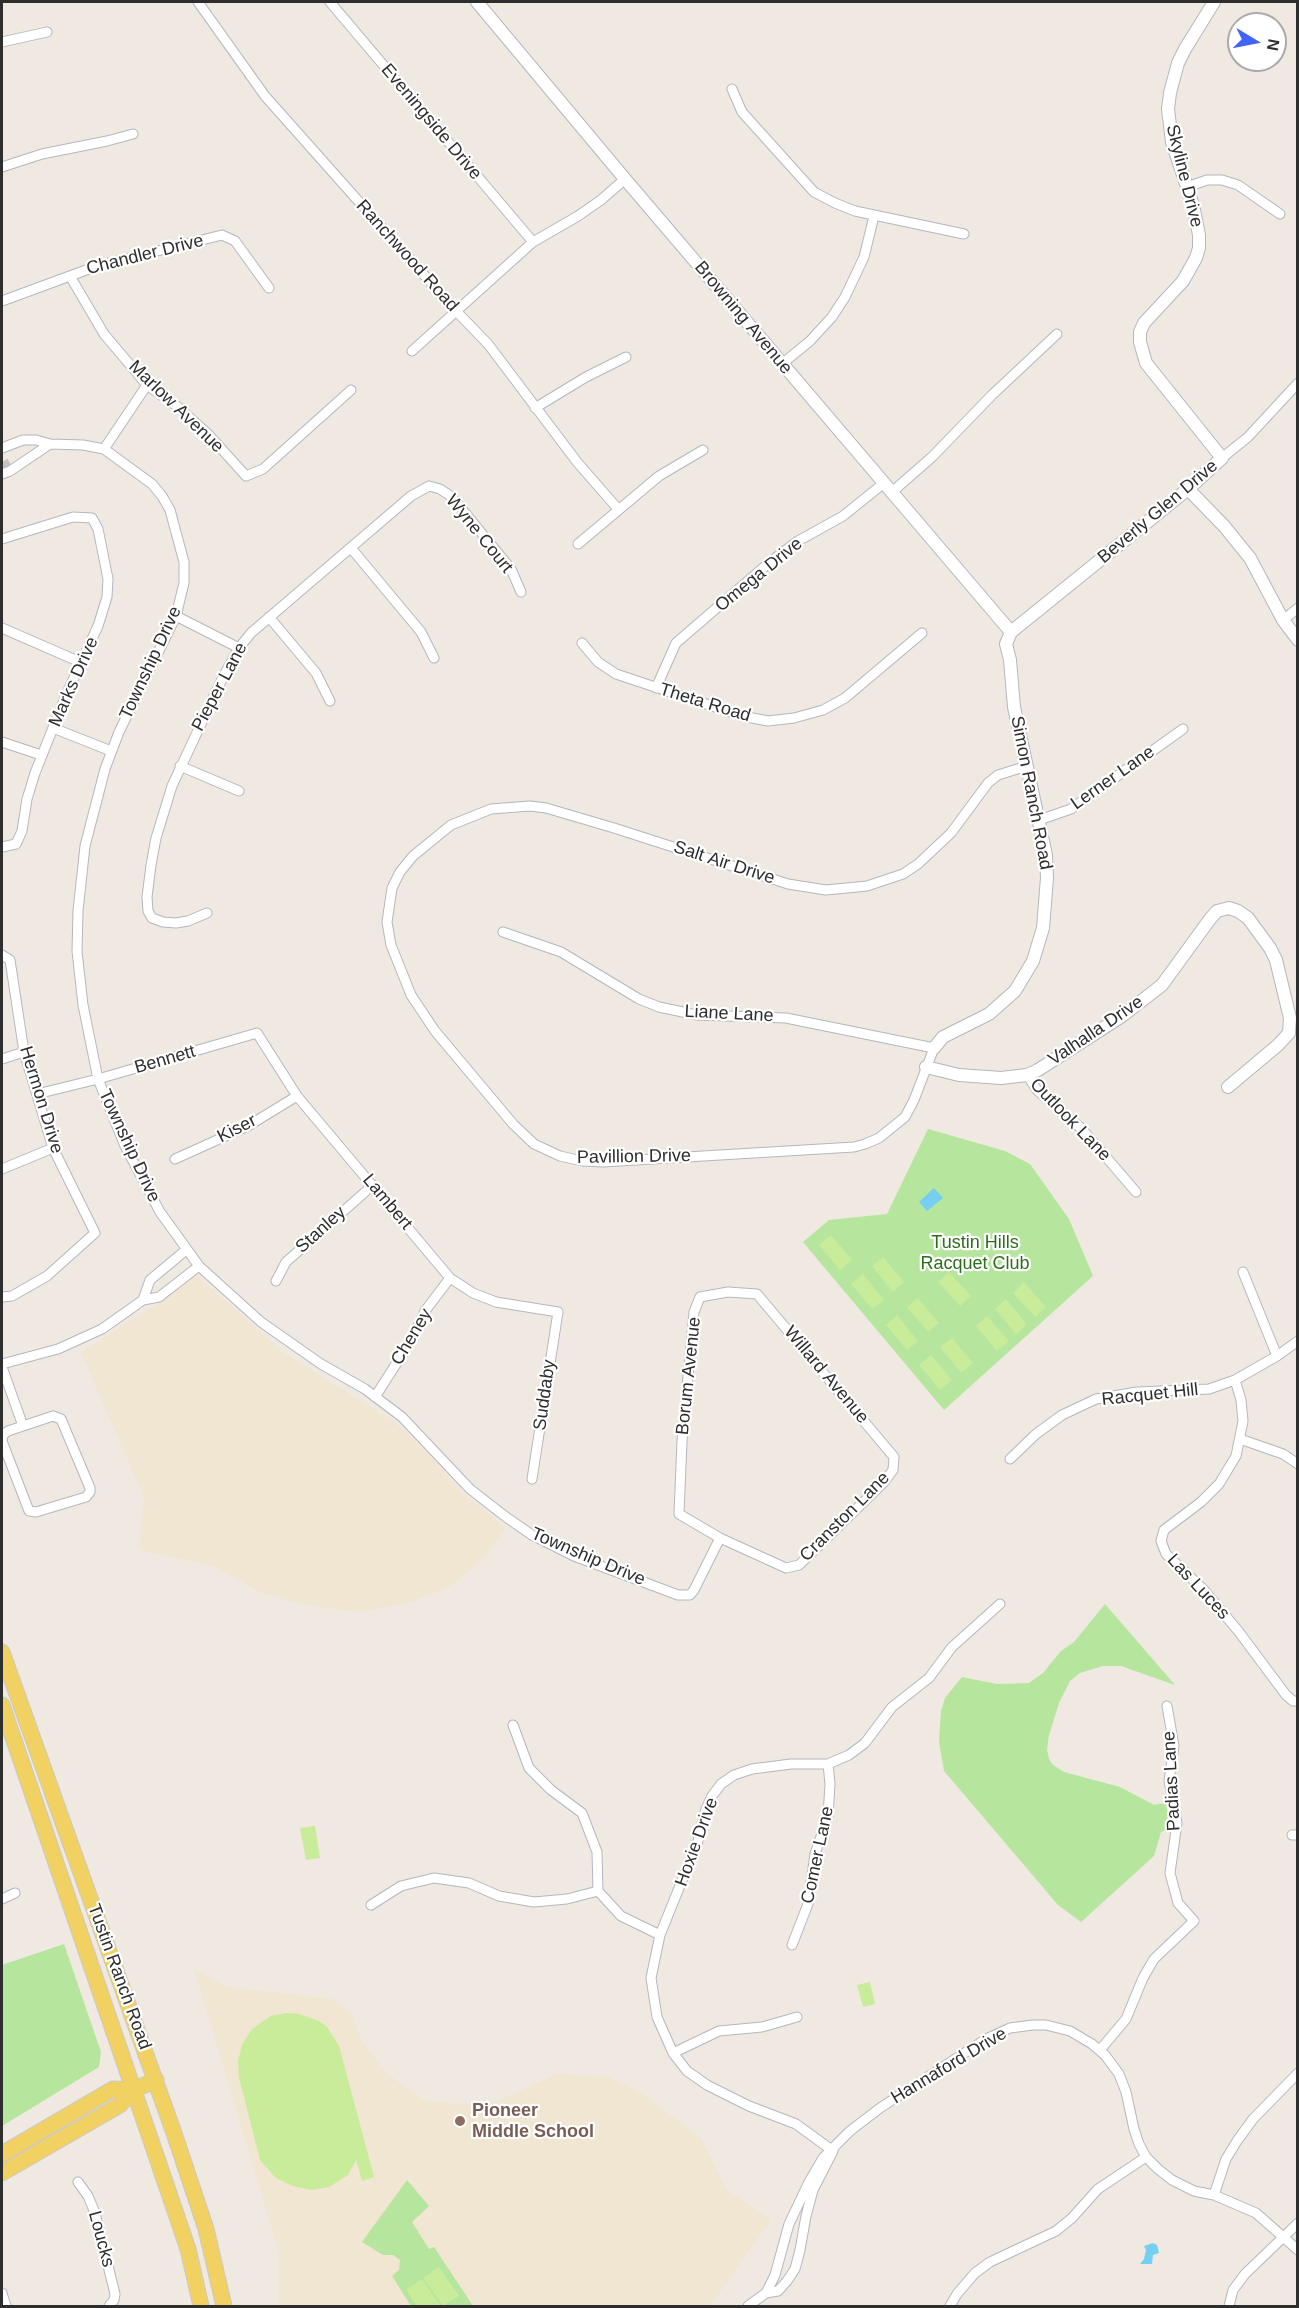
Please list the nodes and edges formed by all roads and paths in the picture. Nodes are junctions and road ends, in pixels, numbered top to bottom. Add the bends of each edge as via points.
1 (198, 2) edge
2 (330, 2) edge
3 (479, 2) edge
4 (1214, 2) edge
5 (47, 32) dead end
6 (2, 42) edge
7 (732, 89) dead end
8 (133, 134) dead end
9 (2, 167) edge
10 (626, 179) junction
11 (1187, 187) junction
12 (1281, 214) dead end
13 (874, 216) junction
14 (963, 234) dead end
15 (533, 242) junction
16 (70, 276) junction
17 (268, 288) dead end
18 (2, 301) edge
19 (457, 312) junction
20 (1057, 334) dead end
21 (412, 351) dead end
22 (626, 357) dead end
23 (783, 363) junction
24 (1298, 383) edge
25 (147, 385) junction
26 (351, 390) dead end
27 (535, 408) junction
28 (50, 444) junction
29 (2, 448) edge
30 (104, 449) junction
31 (703, 450) dead end
32 (1222, 458) junction
33 (11, 462) tunnel mouth
34 (23, 462) junction
35 (2, 474) edge
36 (429, 486) joint
37 (888, 487) junction
38 (1188, 489) junction
39 (618, 509) junction
40 (2, 539) edge
41 (578, 544) dead end
42 (351, 548) junction
43 (521, 592) dead end
44 (1298, 608) edge
45 (176, 616) junction
46 (269, 617) junction
47 (1283, 620) junction
48 (2, 628) edge
49 (1011, 632) junction
50 (922, 633) dead end
51 (1298, 640) edge
52 (582, 643) dead end
53 (239, 648) junction
54 (434, 658) dead end
55 (80, 662) junction
56 (656, 688) junction
57 (330, 701) dead end
58 (54, 728) junction
59 (1183, 729) dead end
60 (2, 742) edge
61 (111, 751) junction
62 (41, 755) junction
63 (180, 766) junction
64 (1027, 766) junction
65 (238, 791) dead end
66 (1039, 820) junction
67 (2, 847) edge
68 (400, 872) joint
69 (207, 913) dead end
70 (503, 932) dead end
71 (6, 958) edge
72 (256, 1033) joint
73 (934, 1048) junction
74 (24, 1052) junction
75 (2, 1059) edge
76 (926, 1067) junction
77 (1027, 1075) junction
78 (98, 1079) junction
79 (1228, 1087) dead end
80 (38, 1094) junction
81 (297, 1096) junction
82 (53, 1148) junction
83 (175, 1159) dead end
84 (2, 1168) edge
85 (373, 1185) junction
86 (1136, 1192) dead end
87 (186, 1251) junction
88 (199, 1266) junction
89 (1242, 1272) dead end
90 (450, 1278) junction
91 (276, 1281) dead end
92 (757, 1294) joint
93 (2, 1297) edge
94 (143, 1300) junction
95 (558, 1312) joint
96 (1298, 1341) edge
97 (1277, 1356) junction
98 (2, 1366) edge
99 (1235, 1380) junction
100 (375, 1397) junction
101 (23, 1426) junction
102 (1240, 1439) junction
103 (894, 1457) joint
104 (1010, 1459) dead end
105 (1298, 1464) edge
106 (532, 1479) dead end
107 (720, 1538) junction
108 (1000, 1604) dead end
109 (2, 1652) edge
110 (1298, 1701) edge
111 (2, 1706) edge
112 (1167, 1706) dead end
113 (513, 1725) dead end
114 (828, 1764) junction
115 (598, 1891) junction
116 (15, 1893) dead end
117 (2, 1899) edge
118 (371, 1905) dead end
119 (660, 1935) junction
120 (792, 1945) dead end
121 (797, 2017) dead end
122 (1100, 2050) junction
123 (673, 2053) junction
124 (1298, 2073) edge
125 (156, 2080) junction
126 (133, 2090) junction
127 (832, 2151) junction
128 (2, 2154) edge
129 (1146, 2157) junction
130 (2, 2173) edge
131 (78, 2182) dead end
132 (1214, 2195) junction
133 (1298, 2223) edge
134 (1284, 2237) junction
135 (1298, 2250) edge
136 (2, 2293) edge
137 (766, 2293) junction
138 (112, 2303) edge
139 (6, 2307) edge
140 (201, 2307) edge
141 (224, 2307) edge
142 (748, 2307) edge
143 (950, 2307) edge
144 (1229, 2307) edge

1 - 19 street, Ranchwood Road via 265,96
2 - 15 street, Eveningside Drive
3 - 10 street, Browning Avenue
4 - 11 street, Skyline Drive via 1185,49 1170,93 1172,142
5 - 6 street
7 - 13 street via 742,112 814,192
8 - 9 street
10 - 15 street via 578,216
10 - 23 street, Browning Avenue
11 - 12 street via 1222,180 1238,185
11 - 32 street, Skyline Drive via 1199,236 1196,258 1182,281 1144,322 1140,342 1146,363
13 - 14 street
13 - 23 street via 864,257 845,297 810,341
15 - 19 street
16 - 17 street, Chandler Drive via 222,236 235,241
16 - 18 street, Chandler Drive
16 - 25 street, Marlow Avenue via 105,334
19 - 21 street
19 - 27 street, Ranchwood Road via 488,344
20 - 37 street, Omega Drive via 932,457
22 - 27 street
23 - 37 street, Browning Avenue
24 - 32 street, Beverly Glen Drive
25 - 26 street, Marlow Avenue via 208,434 246,476 263,469
25 - 30 street
27 - 39 street, Ranchwood Road
28 - 29 street, Township Drive via 23,440
28 - 30 street, Township Drive
28 - 34 street
30 - 45 street, Township Drive via 153,484 170,510 184,562 184,583
31 - 39 street via 659,476
32 - 38 street, Beverly Glen Drive
33 - 34 street
34 - 35 street
36 - 42 street, Pieper Lane via 411,496
36 - 43 street, Wyne Court via 452,497 511,569
37 - 49 street, Browning Avenue
37 - 56 street, Omega Drive via 770,562 676,643
38 - 47 street via 1250,558
38 - 49 street, Beverly Glen Drive
39 - 41 street
40 - 55 street, Marks Drive via 73,517 92,518 105,558 107,597
42 - 46 street, Pieper Lane
42 - 54 street via 421,632
44 - 47 street
45 - 53 street
45 - 61 street, Township Drive
46 - 53 street, Pieper Lane
46 - 57 street via 316,673
47 - 51 street
48 - 55 street
49 - 64 street, Simon Ranch Road via 1006,644
50 - 56 street, Theta Road via 844,698 823,710 794,718 768,721 742,716
52 - 56 street, Theta Road via 598,662 616,674
53 - 63 street, Pieper Lane
55 - 58 street, Marks Drive
58 - 61 street
58 - 62 street, Marks Drive
59 - 66 street, Lerner Lane via 1071,809
60 - 62 street
61 - 78 street, Township Drive via 93,807 78,911 77,951 83,1005
62 - 67 street, Marks Drive via 22,831 16,844
63 - 65 street
63 - 69 street, Pieper Lane via 156,838 148,911 152,918 163,922 188,921
64 - 66 street, Simon Ranch Road
64 - 68 street, Salt Air Drive via 998,775 988,783 951,833 918,864 903,874 867,886 826,890 788,884 530,806 491,809 451,825
66 - 73 street, Simon Ranch Road via 1047,878 1043,928 1034,961 1003,1004 943,1037
68 - 76 street, Pavillion Drive via 392,888 387,922 402,975 421,1012 513,1124 534,1144 560,1156 603,1161 854,1147 879,1138 905,1117
70 - 73 street, Liane Lane via 561,952 659,1007 697,1015 786,1018
71 - 74 street, Hermon Drive
72 - 78 street, Bennett
72 - 81 street, Lambert
73 - 76 street, Pavillion Drive
74 - 75 street
74 - 80 street, Hermon Drive
76 - 77 street, Valhalla Drive via 959,1075
77 - 79 street, Valhalla Drive via 1144,1000 1162,985 1217,911 1229,908 1248,918 1270,948 1290,1018 1289,1033
77 - 86 street, Outlook Lane via 1037,1090 1082,1129
78 - 80 street, Bennett
78 - 87 street, Township Drive via 125,1146
80 - 82 street, Hermon Drive
81 - 83 street, Kiser via 248,1126
81 - 85 street, Lambert
82 - 84 street
82 - 93 street, Hermon Drive via 95,1233 47,1276 12,1296
85 - 90 street, Lambert
85 - 91 street, Stanley via 286,1262
87 - 88 street, Township Drive
87 - 94 street via 150,1280
88 - 94 street via 159,1297
88 - 100 street, Township Drive via 261,1322
89 - 97 street
90 - 95 street, Lambert via 496,1302
90 - 100 street, Cheney via 425,1311
92 - 103 street, Willard Avenue
92 - 107 street, Borum Avenue via 728,1292 700,1298 694,1311 682,1441 680,1514
94 - 98 street via 102,1329 58,1349
95 - 106 street, Suddaby
96 - 97 street, Racquet Hill
97 - 99 street, Racquet Hill
98 - 101 street
99 - 102 street, Las Luces via 1243,1421
99 - 104 street, Racquet Hill via 1209,1389 1137,1392 1096,1399 1062,1415
100 - 107 street, Township Drive via 402,1417 470,1489 522,1529 574,1556 678,1595 690,1595
101 - 101 street via 8,1431 2,1441 29,1511 86,1497 90,1488 61,1419 53,1416
102 - 105 street via 1283,1454
102 - 110 street, Las Luces via 1236,1456 1219,1485 1164,1530 1161,1541 1166,1554 1204,1590 1286,1695
103 - 107 street, Cranston Lane via 893,1470 884,1482 799,1565 786,1568
108 - 114 street, Hoxie Drive via 952,1647 928,1678 892,1707 865,1743
109 - 125 main road, Tustin Ranch Road
111 - 126 main road, Tustin Ranch Road
112 - 122 street, Padias Lane via 1173,1746 1169,1781 1177,1823 1170,1873 1178,1903 1194,1921 1154,1959 1126,2019
113 - 115 street via 529,1767 582,1813 597,1852
114 - 119 street, Hoxie Drive via 752,1769 721,1784 706,1809 698,1841
114 - 120 street, Comer Lane via 828,1816 815,1854 808,1904
115 - 118 street via 534,1902 500,1896 469,1883 434,1878 401,1886
115 - 119 street via 621,1916
116 - 117 street
119 - 123 street, Hoxie Drive via 651,1978 657,2017
121 - 123 street via 762,2027 719,2031
122 - 127 street, Hannaford Drive via 1070,2031 1046,2025 1000,2032 880,2108
122 - 129 street, Hannaford Drive via 1119,2074
123 - 127 street, Hoxie Drive via 687,2071 706,2085 796,2124
124 - 132 street via 1237,2141 1226,2159
125 - 126 main road
125 - 141 main road, Tustin Ranch Road via 206,2229
126 - 128 main road via 112,2089
126 - 130 main road via 120,2105
126 - 140 main road, Tustin Ranch Road via 188,2249
127 - 137 street via 823,2158 789,2224 776,2275
127 - 137 street via 813,2190 795,2269 778,2291
129 - 132 street, Hannaford Drive via 1172,2180
129 - 143 street via 1098,2189 1056,2231 975,2273
131 - 138 street, Loucks via 95,2213 115,2294
132 - 134 street, Hannaford Drive via 1256,2213
133 - 134 street
134 - 135 street, Hannaford Drive
134 - 144 street via 1245,2274 1233,2290
136 - 139 street
137 - 142 street

